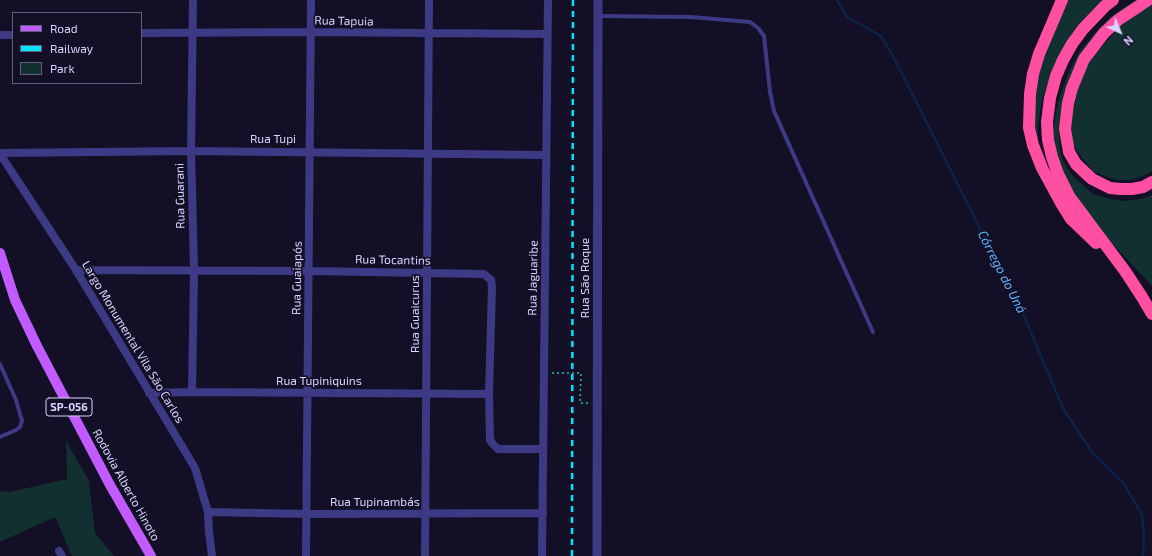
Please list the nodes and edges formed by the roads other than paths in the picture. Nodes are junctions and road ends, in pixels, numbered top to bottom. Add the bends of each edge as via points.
1 (193, 0) edge
2 (311, 0) edge
3 (429, 0) edge
4 (548, 0) edge
5 (598, 0) edge
6 (1062, 0) edge
7 (1113, 0) edge
8 (1148, 0) edge
9 (598, 16) junction
10 (311, 32) junction
11 (142, 33) edge
12 (193, 33) junction
13 (428, 34) junction
14 (547, 34) junction
15 (0, 35) edge
16 (12, 35) edge
17 (191, 151) junction
18 (309, 151) junction
19 (0, 154) edge
20 (428, 154) junction
21 (546, 155) junction
22 (1152, 182) edge
23 (1112, 254) junction
24 (0, 256) edge
25 (76, 270) junction
26 (194, 270) junction
27 (309, 271) junction
28 (427, 273) junction
29 (1152, 314) edge
30 (873, 332) dead end
31 (0, 364) edge
32 (192, 392) junction
33 (149, 393) junction
34 (308, 393) junction
35 (427, 394) junction
36 (489, 394) junction
37 (0, 437) edge
38 (543, 449) junction
39 (208, 512) junction
40 (543, 513) junction
41 (307, 514) junction
42 (425, 514) junction
43 (151, 556) edge
44 (212, 556) edge
45 (306, 556) edge
46 (425, 556) edge
47 (542, 556) edge
48 (597, 556) edge

1 - 12 street, Rua Guarani
2 - 10 street, Rua Guaiapós
3 - 13 street, Rua Guaicurus
4 - 14 street, Rua Jaguaribe
5 - 9 street, Rua São Roque
6 - 23 highway via 1033,74 1029,128 1042,168 1061,203 1071,218 1094,242
7 - 23 highway via 1083,29 1063,60 1050,98 1047,122 1052,157 1069,196
8 - 22 highway via 1118,20 1084,58 1072,88 1065,129 1069,152 1076,164 1092,179 1110,188 1121,189 1143,187
9 - 30 lane via 750,22 758,28 764,36 774,111
9 - 48 street, Rua São Roque
10 - 12 street, Rua Tapuia
10 - 13 street, Rua Tapuia
10 - 18 street, Rua Guaiapós
11 - 12 street, Rua Tapuia
12 - 17 street, Rua Guarani
13 - 14 street, Rua Tapuia
13 - 20 street, Rua Guaicurus
14 - 21 street, Rua Jaguaribe
15 - 16 street
17 - 18 street, Rua Tupi
17 - 19 street, Rua Tupi
17 - 26 street, Rua Guarani
18 - 20 street, Rua Tupi
18 - 27 street, Rua Guaiapós
19 - 25 street, Largo Monumental Vila São Carlos
20 - 21 street, Rua Tupi
20 - 28 street, Rua Guaicurus
21 - 38 street, Rua Jaguaribe
23 - 29 highway
24 - 43 main road, Rodovia Alberto Hinoto / SP-056 via 15,300 37,346 110,485
25 - 26 street, Rua Tocantins
25 - 33 street, Largo Monumental Vila São Carlos
26 - 27 street, Rua Tocantins
26 - 32 street, Rua Guarani
27 - 28 street, Rua Tocantins
27 - 34 street, Rua Guaiapós
28 - 35 street, Rua Guaicurus
28 - 36 street, Rua Tocantins via 484,274 491,280
31 - 37 lane via 22,421 16,430
32 - 33 street, Rua Tupiniquins
32 - 34 street, Rua Tupiniquins
33 - 39 street, Largo Monumental Vila São Carlos via 195,468
34 - 35 street, Rua Tupiniquins
34 - 41 street, Rua Guaiapós
35 - 36 street, Rua Tupiniquins
35 - 42 street, Rua Guaicurus
36 - 38 street, Rua Tocantins via 489,436 493,444 498,448
38 - 40 street, Rua Jaguaribe
39 - 41 street, Rua Tupinambás
39 - 44 street, Largo Monumental Vila São Carlos
40 - 42 street, Rua Tupinambás
40 - 47 street, Rua Jaguaribe
41 - 42 street, Rua Tupinambás
41 - 45 street, Rua Guaiapós
42 - 46 street, Rua Guaicurus

